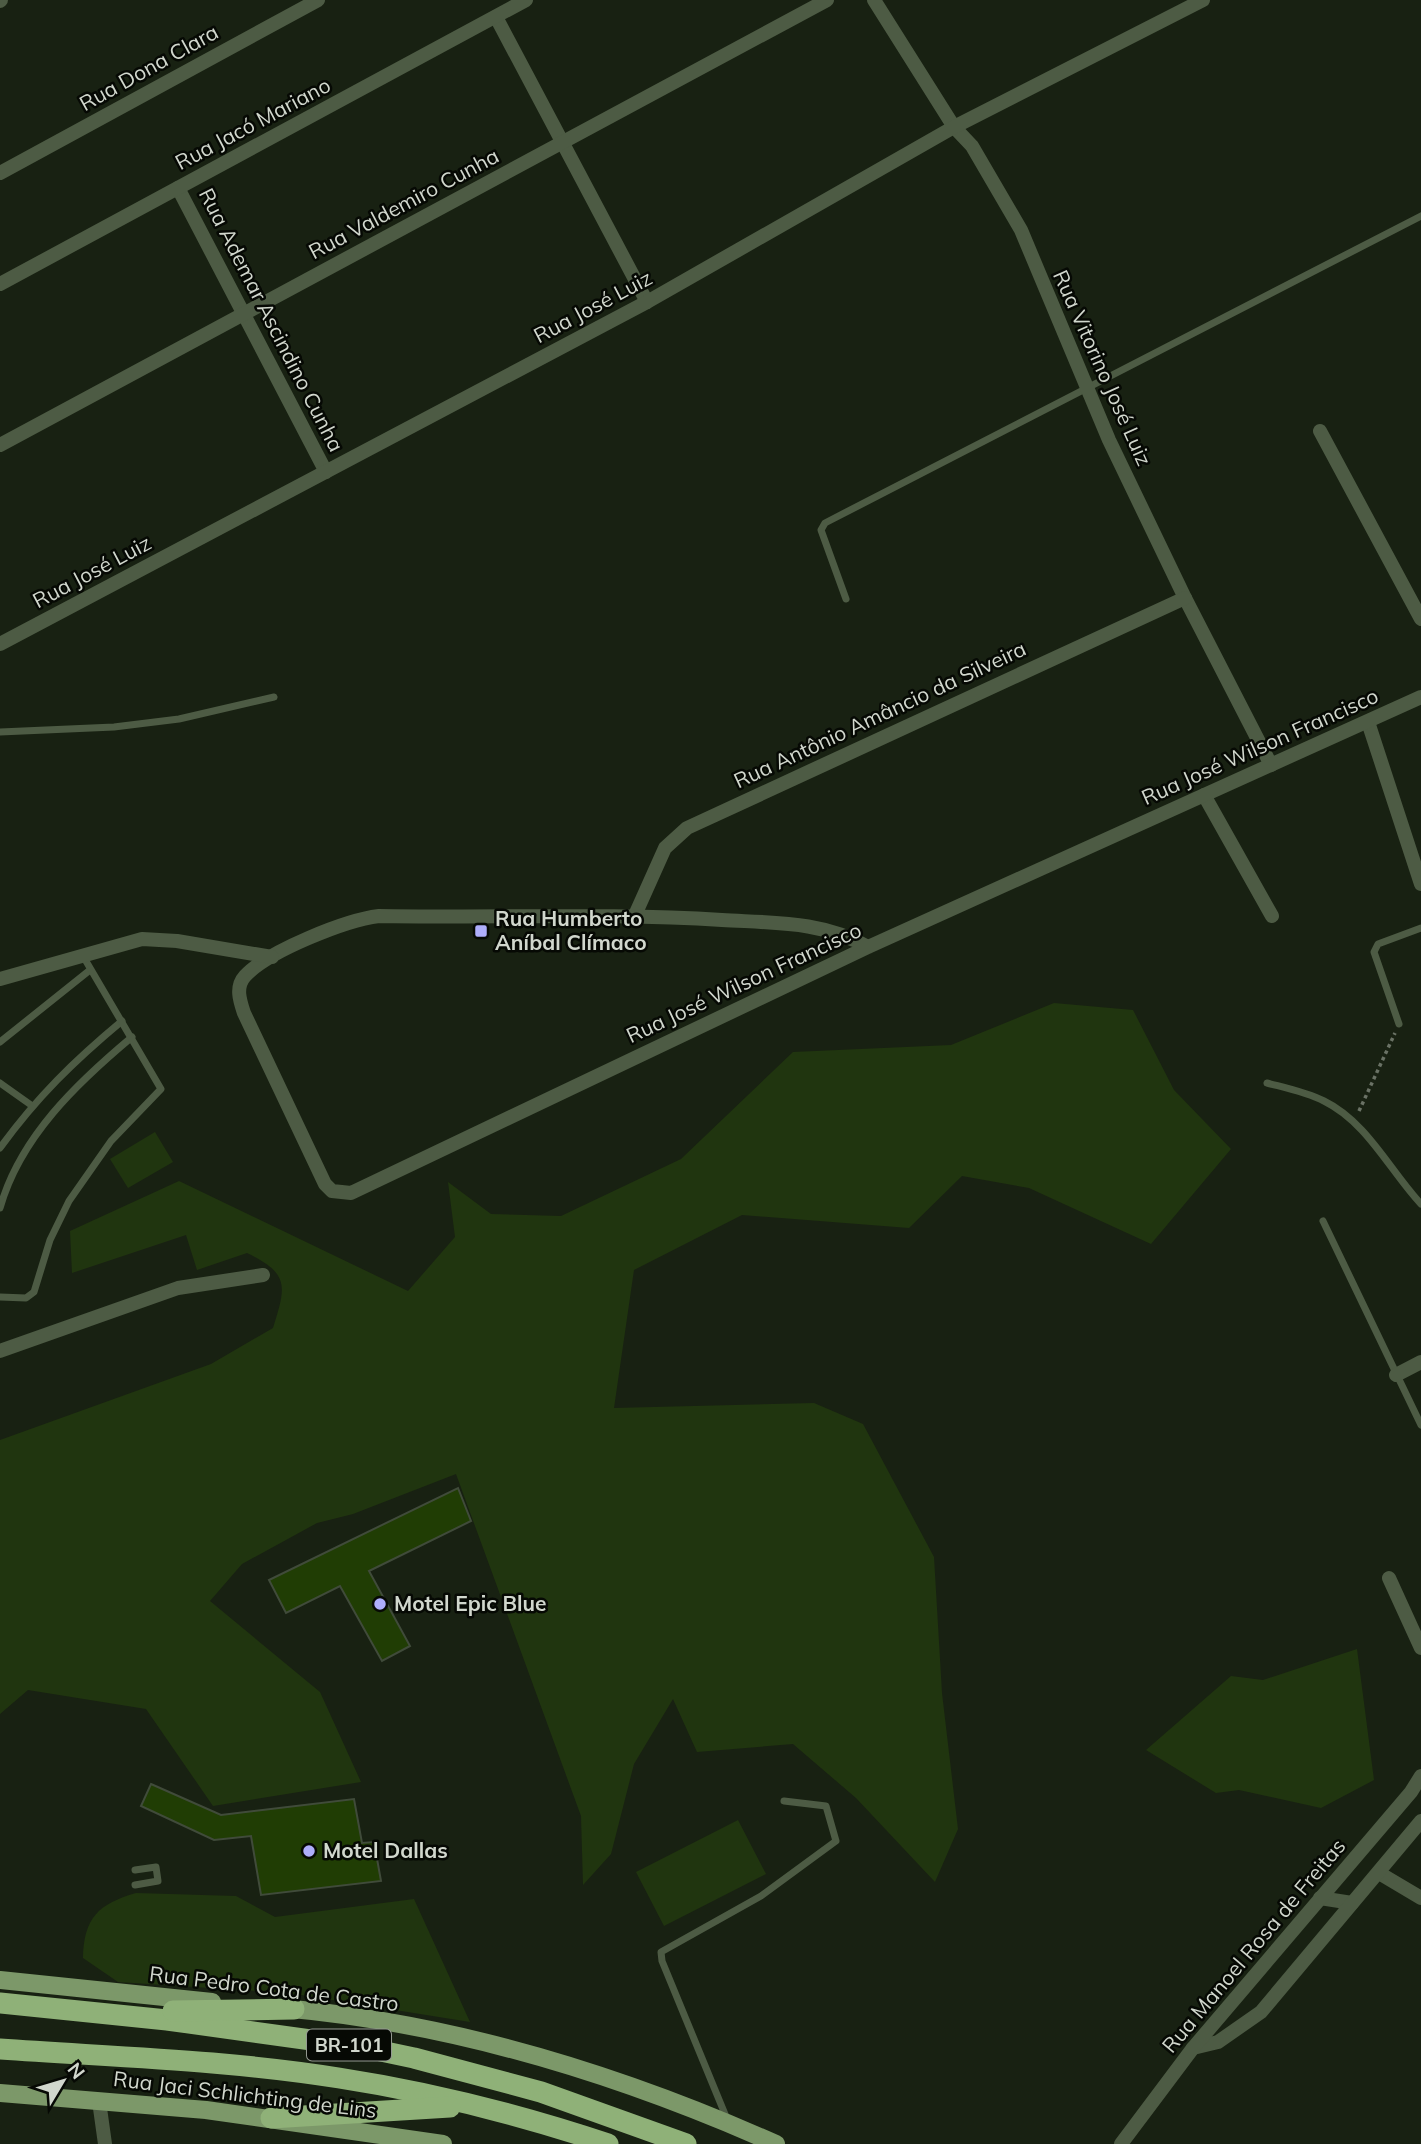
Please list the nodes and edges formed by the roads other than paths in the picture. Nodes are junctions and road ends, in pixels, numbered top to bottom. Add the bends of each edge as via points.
1 (317, 0) edge
2 (526, 0) edge
3 (827, 0) edge
4 (874, 0) edge
5 (1203, 0) edge
6 (496, 17) junction
7 (954, 127) junction
8 (562, 142) junction
9 (0, 173) edge
10 (178, 188) junction
11 (1421, 216) edge
12 (0, 284) edge
13 (647, 302) junction
14 (243, 314) junction
15 (1089, 388) junction
16 (1320, 431) dead end
17 (0, 445) edge
18 (326, 472) junction
19 (1185, 598) junction
20 (846, 600) dead end
21 (1421, 619) edge
22 (0, 644) edge
23 (274, 697) dead end
24 (1421, 697) edge
25 (1368, 722) junction
26 (0, 732) edge
27 (1271, 765) junction
28 (1203, 795) junction
29 (1421, 884) edge
30 (635, 915) junction
31 (1272, 916) dead end
32 (1421, 928) edge
33 (868, 947) junction
34 (82, 956) junction
35 (272, 957) junction
36 (90, 970) junction
37 (0, 979) edge
38 (122, 1021) junction
39 (1399, 1024) road end
40 (132, 1037) junction
41 (0, 1042) edge
42 (0, 1083) edge
43 (1267, 1083) dead end
44 (31, 1105) junction
45 (0, 1148) edge
46 (1421, 1205) edge
47 (0, 1208) edge
48 (1323, 1221) dead end
49 (263, 1275) dead end
50 (0, 1297) edge
51 (0, 1351) edge
52 (1421, 1362) edge
53 (1396, 1376) junction
54 (1421, 1425) edge
55 (1389, 1578) dead end
56 (1421, 1647) edge
57 (1421, 1776) edge
58 (784, 1801) dead end
59 (1421, 1821) edge
60 (135, 1870) dead end
61 (1379, 1873) junction
62 (135, 1885) dead end
63 (1320, 1898) junction
64 (1421, 1898) edge
65 (1352, 1903) junction
66 (0, 1980) edge
67 (0, 2003) edge
68 (41, 2006) junction
69 (293, 2009) junction
70 (1193, 2048) junction
71 (0, 2049) edge
72 (0, 2094) edge
73 (99, 2101) junction
74 (473, 2106) junction
75 (271, 2118) junction
76 (728, 2123) junction
77 (414, 2141) edge
78 (105, 2144) edge
79 (443, 2144) edge
80 (608, 2144) edge
81 (686, 2144) edge
82 (776, 2144) edge
83 (1121, 2144) edge

1 - 9 street, Rua Dona Clara
2 - 6 street, Rua Jacó Mariano
3 - 8 street, Rua Valdemiro Cunha
4 - 7 street, Rua Vitorino José Luiz
5 - 7 street, Rua José Luiz
6 - 8 street
6 - 10 street, Rua Jacó Mariano
7 - 13 street, Rua José Luiz
7 - 15 street, Rua Vitorino José Luiz via 972,146 1021,230
8 - 13 street
8 - 14 street, Rua Valdemiro Cunha
10 - 12 street, Rua Jacó Mariano
10 - 14 street, Rua Ademar Ascindino Cunha
11 - 15 lane
13 - 18 street, Rua José Luiz
14 - 17 street, Rua Valdemiro Cunha
14 - 18 street, Rua Ademar Ascindino Cunha
15 - 19 street, Rua Vitorino José Luiz
15 - 20 lane via 825,523 821,530
16 - 21 street
18 - 22 street, Rua José Luiz
19 - 27 street, Rua Vitorino José Luiz
19 - 30 street, Rua Antônio Amâncio da Silveira via 687,828 659,858
23 - 26 lane via 127,726
24 - 25 street, Rua José Wilson Francisco
25 - 27 street, Rua José Wilson Francisco
25 - 29 street
27 - 28 street, Rua José Wilson Francisco
28 - 31 street
28 - 33 street, Rua José Wilson Francisco
30 - 33 street via 819,928
30 - 35 street via 379,916 346,922
32 - 39 lane via 1378,944 1374,952
33 - 35 street, Rua José Wilson Francisco via 341,1194 325,1184 244,1013 240,985
34 - 35 street via 123,942 158,939
34 - 36 lane
34 - 37 street
36 - 38 lane
36 - 41 lane
38 - 40 lane
38 - 44 lane
40 - 47 lane via 58,1105 26,1150
40 - 50 lane via 161,1089 111,1141 69,1202 50,1240 34,1292 26,1298
42 - 44 lane
43 - 46 lane via 1326,1102 1353,1123
44 - 45 lane
48 - 53 lane
49 - 51 street via 178,1288
52 - 53 street
53 - 54 lane
55 - 56 street
57 - 63 street, Rua Manoel Rosa de Freitas
58 - 76 lane via 826,1806 836,1841 761,1896 661,1952
59 - 61 street
60 - 62 lane via 156,1867 158,1881
61 - 64 street
61 - 65 street
63 - 65 street
63 - 70 street, Rua Manoel Rosa de Freitas
65 - 70 street via 1261,2012 1217,2042
66 - 69 main road, Rua Pedro Cota de Castro
67 - 68 highway, BR-101
68 - 69 highway via 132,2011
68 - 81 highway, BR-101 via 362,2047 414,2058 541,2092
69 - 76 main road, Rua Pedro Cota de Castro via 440,2033 530,2055 620,2081
70 - 83 street, Rua Manoel Rosa de Freitas
71 - 74 highway, BR-101 via 280,2070
72 - 73 main road, Rua Jaci Schlichting de Lins
73 - 75 main road, Rua Jaci Schlichting de Lins
73 - 78 street
74 - 75 highway
74 - 80 highway, BR-101
75 - 77 main road, Rua Jaci Schlichting de Lins
76 - 82 main road, Rua Pedro Cota de Castro
77 - 79 main road, Rua Jaci Schlichting de Lins

